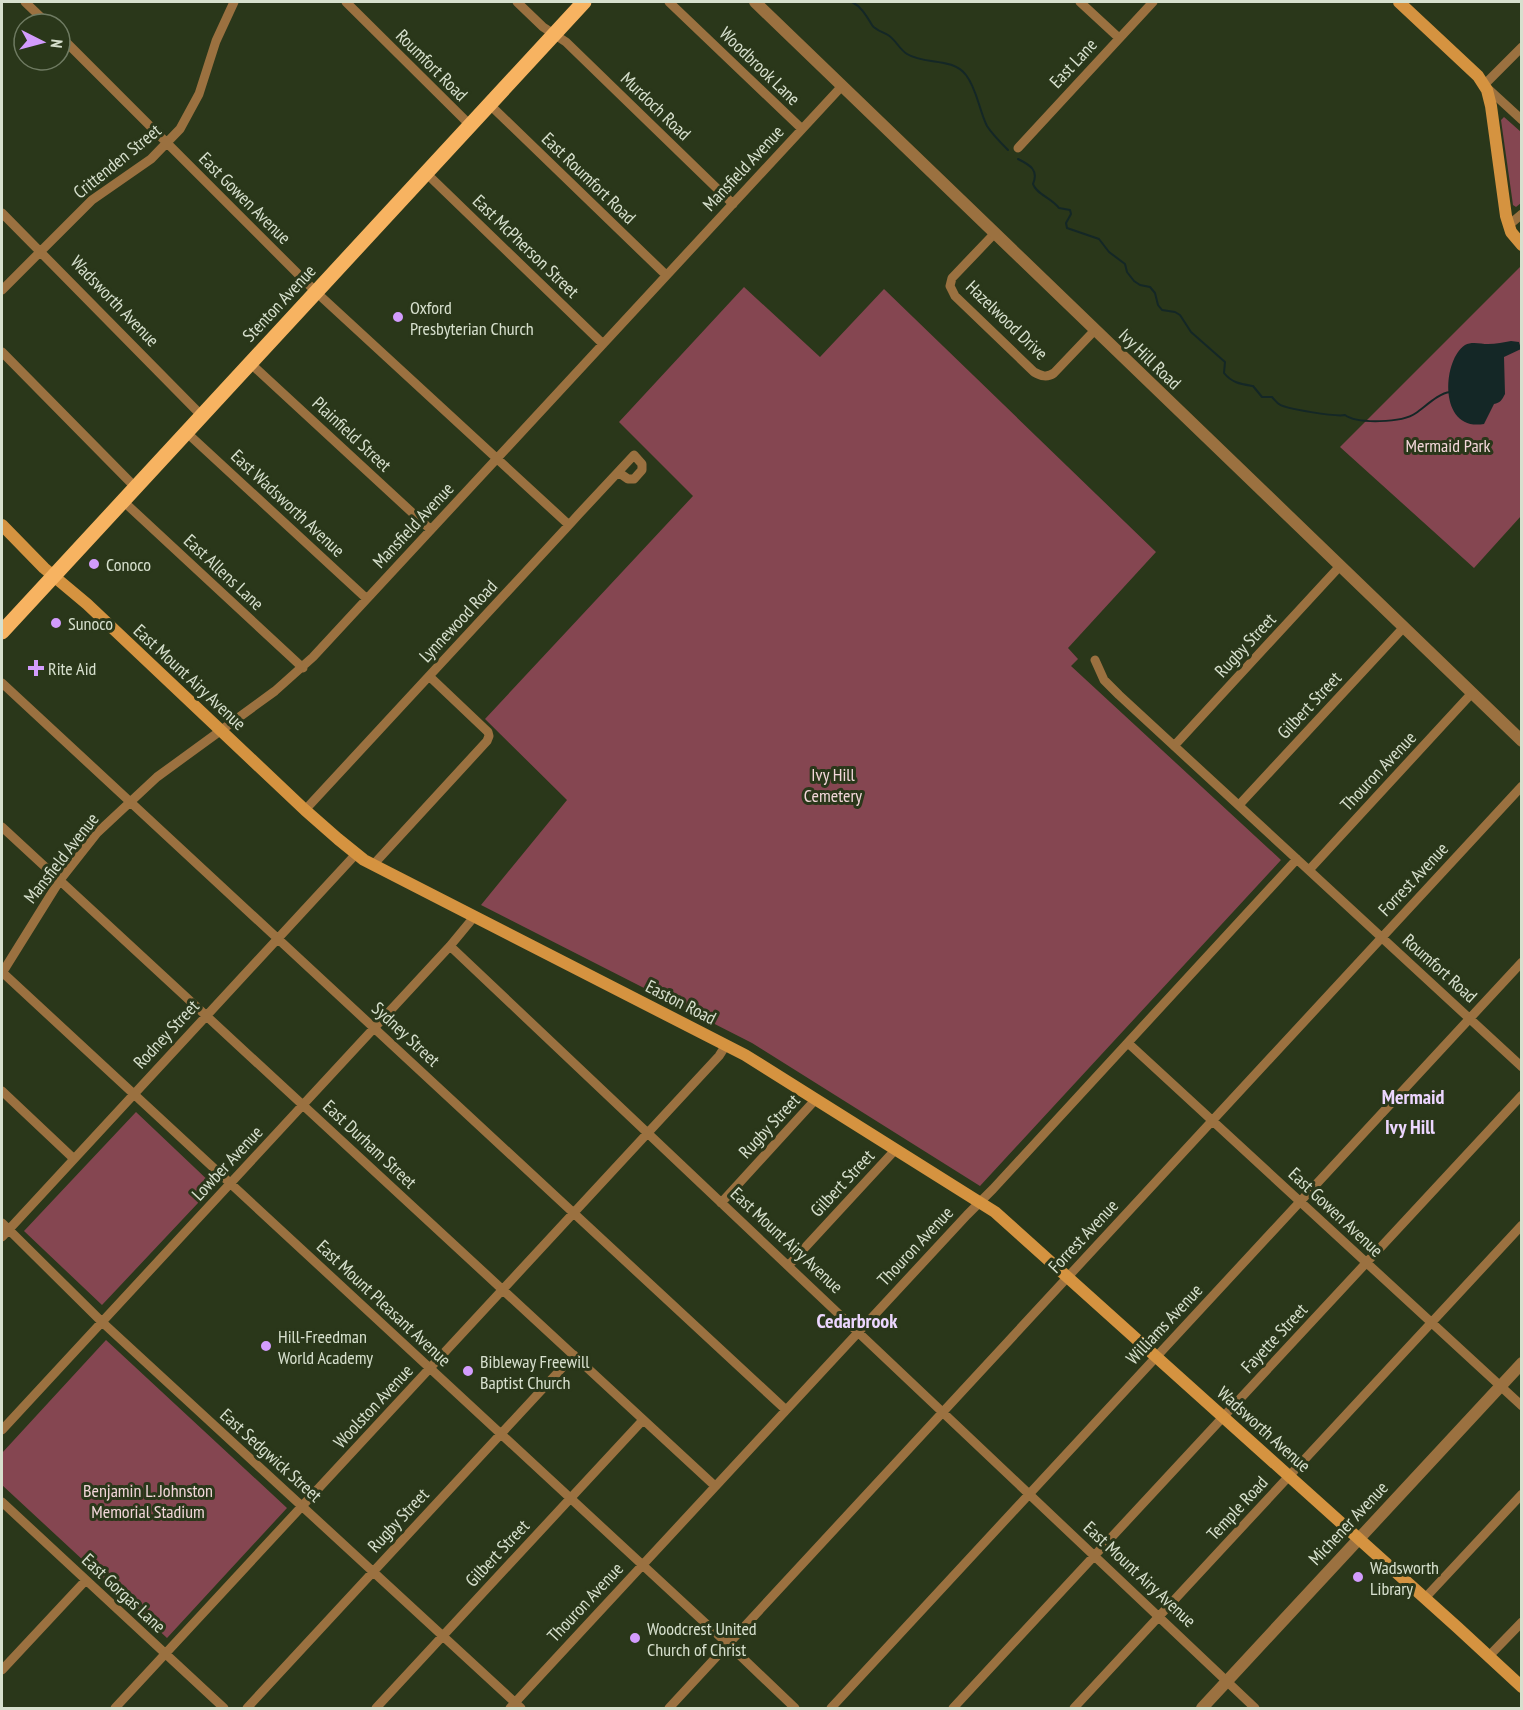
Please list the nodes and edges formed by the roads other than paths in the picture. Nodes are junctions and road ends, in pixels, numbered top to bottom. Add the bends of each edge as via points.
1 (234, 2) edge
2 (346, 2) edge
3 (517, 2) edge
4 (584, 2) edge
5 (669, 2) edge
6 (755, 2) edge
7 (1080, 2) edge
8 (1154, 2) edge
9 (1399, 2) edge
10 (554, 34) junction
11 (1119, 38) junction
12 (1521, 47) edge
13 (72, 48) edge
14 (1484, 85) junction
15 (842, 86) junction
16 (489, 104) junction
17 (1521, 120) edge
18 (470, 125) junction
19 (802, 129) junction
20 (167, 143) junction
21 (1018, 148) dead end
22 (426, 173) junction
23 (732, 204) junction
24 (2, 213) edge
25 (1521, 213) edge
26 (1509, 225) junction
27 (994, 234) junction
28 (1521, 245) edge
29 (40, 252) junction
30 (666, 275) junction
31 (2, 290) edge
32 (316, 292) junction
33 (1094, 331) junction
34 (603, 344) junction
35 (2, 352) edge
36 (250, 363) junction
37 (202, 416) junction
38 (186, 432) junction
39 (496, 459) junction
40 (618, 472) junction
41 (135, 488) junction
42 (123, 501) junction
43 (2, 525) edge
44 (569, 525) junction
45 (431, 530) junction
46 (1340, 566) junction
47 (53, 576) junction
48 (367, 599) junction
49 (1404, 627) junction
50 (2, 632) edge
51 (1095, 660) dead end
52 (303, 668) junction
53 (429, 676) junction
54 (2, 683) edge
55 (1472, 693) junction
56 (220, 730) junction
57 (1521, 741) edge
58 (1174, 746) junction
59 (1521, 786) edge
60 (131, 801) junction
61 (1239, 805) junction
62 (305, 810) junction
63 (2, 827) edge
64 (356, 854) junction
65 (1297, 859) junction
66 (373, 865) junction
67 (1309, 870) junction
68 (60, 880) junction
69 (474, 917) junction
70 (278, 938) junction
71 (1382, 938) junction
72 (450, 946) junction
73 (1521, 962) edge
74 (2, 973) edge
75 (206, 1016) junction
76 (1470, 1018) junction
77 (375, 1028) junction
78 (1128, 1043) junction
79 (726, 1045) junction
80 (1521, 1067) edge
81 (2, 1091) edge
82 (133, 1094) junction
83 (1521, 1095) edge
84 (816, 1099) junction
85 (304, 1105) junction
86 (1213, 1121) junction
87 (648, 1133) junction
88 (896, 1149) junction
89 (73, 1158) junction
90 (230, 1184) junction
91 (980, 1202) junction
92 (1300, 1202) junction
93 (721, 1203) junction
94 (574, 1212) junction
95 (1521, 1225) edge
96 (4, 1230) edge
97 (1366, 1263) junction
98 (788, 1266) junction
99 (1069, 1276) junction
100 (503, 1290) junction
101 (102, 1322) junction
102 (1431, 1323) junction
103 (858, 1332) junction
104 (574, 1355) junction
105 (1157, 1356) junction
106 (1521, 1363) edge
107 (430, 1368) junction
108 (1500, 1386) junction
109 (1521, 1406) edge
110 (786, 1410) junction
111 (943, 1412) junction
112 (1224, 1417) junction
113 (643, 1420) junction
114 (2, 1430) edge
115 (501, 1434) junction
116 (1289, 1476) junction
117 (715, 1486) junction
118 (1029, 1494) junction
119 (1521, 1494) edge
120 (571, 1498) junction
121 (2, 1502) edge
122 (302, 1506) junction
123 (1359, 1539) junction
124 (1095, 1556) junction
125 (642, 1565) junction
126 (373, 1572) junction
127 (86, 1580) junction
128 (1425, 1598) junction
129 (1159, 1617) junction
130 (1521, 1622) edge
131 (443, 1636) junction
132 (729, 1645) junction
133 (166, 1654) junction
134 (1489, 1656) junction
135 (2, 1670) edge
136 (1227, 1681) junction
137 (1521, 1687) edge
138 (515, 1707) edge
139 (115, 1708) edge
140 (224, 1708) edge
141 (247, 1708) edge
142 (376, 1708) edge
143 (669, 1708) edge
144 (795, 1708) edge
145 (831, 1708) edge
146 (954, 1708) edge
147 (1074, 1708) edge
148 (1202, 1708) edge
149 (1255, 1708) edge

1 - 20 street, Crittenden Street via 195,103
2 - 18 street, Roumfort Road
3 - 10 street, Murdoch Road
4 - 10 main road, Stenton Avenue
5 - 19 street, Woodbrook Lane
6 - 15 street, Ivy Hill Road
7 - 11 street
8 - 11 street, East Lane
9 - 14 main road
10 - 16 main road, Stenton Avenue
10 - 23 street, Murdoch Road
11 - 21 street, East Lane
12 - 14 street
13 - 20 street, East Gowen Avenue
14 - 17 street
14 - 26 main road via 1491,106
15 - 19 street, Mansfield Avenue
15 - 27 street, Ivy Hill Road
16 - 18 main road, Stenton Avenue
16 - 30 street, East Roumfort Road
18 - 22 main road, Stenton Avenue
19 - 23 street, Mansfield Avenue
20 - 29 street, Crittenden Street via 92,200
20 - 32 street, East Gowen Avenue
22 - 32 main road, Stenton Avenue
22 - 34 street, East McPherson Street
23 - 30 street, Mansfield Avenue
24 - 29 street, Wadsworth Avenue
25 - 26 street
26 - 28 main road
27 - 33 street, Ivy Hill Road
27 - 33 street, Hazelwood Drive via 951,282 952,293 963,304 1041,375 1054,373
29 - 31 street, Crittenden Street
29 - 37 street, Wadsworth Avenue
30 - 34 street, Mansfield Avenue
32 - 36 main road, Stenton Avenue
32 - 39 street, East Gowen Avenue
33 - 46 street, Ivy Hill Road
34 - 39 street, Mansfield Avenue
35 - 41 street
36 - 37 main road, Stenton Avenue
36 - 45 street, Plainfield Street
37 - 38 main road, Stenton Avenue
38 - 41 main road, Stenton Avenue
38 - 48 street, East Wadsworth Avenue
39 - 44 street, East Gowen Avenue
39 - 45 street, Mansfield Avenue
40 - 40 street, Lynnewood Road via 628,479 637,477 642,464 634,454
40 - 44 street, Lynnewood Road
41 - 42 main road, Stenton Avenue
42 - 47 main road, Stenton Avenue
42 - 52 street, East Allens Lane
43 - 47 main road, East Mount Airy Avenue
44 - 53 street, Lynnewood Road
45 - 48 street, Mansfield Avenue
46 - 49 street, Ivy Hill Road
46 - 58 street, Rugby Street
47 - 50 main road, Stenton Avenue
47 - 56 main road, East Mount Airy Avenue
48 - 52 street, Mansfield Avenue
49 - 55 street, Ivy Hill Road
49 - 61 street, Gilbert Street
51 - 58 street via 1104,680
52 - 56 street, Mansfield Avenue
53 - 62 street, Lynnewood Road
53 - 66 street via 489,736
54 - 60 street, Sydney Street
55 - 57 street, Ivy Hill Road
55 - 67 street, Thouron Avenue
56 - 60 street, Mansfield Avenue
56 - 62 main road, East Mount Airy Avenue
58 - 61 street
59 - 71 street, Forrest Avenue
60 - 68 street, Mansfield Avenue via 98,833
60 - 70 street, Sydney Street
61 - 65 street
62 - 64 main road, East Mount Airy Avenue
63 - 68 street, East Durham Street
64 - 66 main road, Easton Road
64 - 70 street, Rodney Street
65 - 67 street
65 - 78 street, Thouron Avenue
66 - 69 main road, Easton Road
67 - 71 street, Roumfort Road
68 - 74 street, Mansfield Avenue
68 - 75 street, East Durham Street
69 - 72 street, Lowber Avenue
69 - 79 main road, Easton Road
70 - 75 street, Rodney Street
70 - 77 street, Sydney Street
71 - 76 street, Roumfort Road
71 - 86 street, Forrest Avenue
72 - 77 street, Lowber Avenue
72 - 87 street, East Mount Airy Avenue
73 - 76 street, Williams Avenue
74 - 82 street, East Mount Pleasant Avenue
75 - 82 street, Rodney Street
75 - 85 street, East Durham Street
76 - 80 street, Roumfort Road
76 - 92 street, Williams Avenue
77 - 85 street, Lowber Avenue
77 - 94 street, Sydney Street
78 - 86 street, East Gowen Avenue
78 - 91 street, Thouron Avenue
79 - 84 main road, Easton Road
79 - 87 street, Woolston Avenue
81 - 89 street
82 - 89 street, Rodney Street
82 - 90 street, East Mount Pleasant Avenue
83 - 97 street, Fayette Street
84 - 88 main road, Easton Road
84 - 93 street, Rugby Street
85 - 90 street, Lowber Avenue
85 - 100 street, East Durham Street
86 - 92 street, East Gowen Avenue
86 - 99 street, Forrest Avenue
87 - 93 street, East Mount Airy Avenue
87 - 94 street, Woolston Avenue
88 - 91 main road, Easton Road
88 - 98 street, Gilbert Street
89 - 96 street, Rodney Street
90 - 101 street, Lowber Avenue
90 - 107 street, East Mount Pleasant Avenue
91 - 99 main road, Wadsworth Avenue
91 - 103 street, Thouron Avenue
92 - 97 street, East Gowen Avenue
92 - 105 street, Williams Avenue
93 - 98 street, East Mount Airy Avenue
94 - 100 street, Woolston Avenue
94 - 110 street, Sydney Street
95 - 102 street, Temple Road
96 - 101 street, East Sedgwick Street
97 - 102 street, East Gowen Avenue
97 - 112 street, Fayette Street
98 - 103 street, East Mount Airy Avenue
99 - 105 main road, Wadsworth Avenue
99 - 111 street, Forrest Avenue
100 - 104 street, East Durham Street
100 - 107 street, Woolston Avenue
101 - 114 street, Lowber Avenue
101 - 122 street, East Sedgwick Street
102 - 108 street, East Gowen Avenue
102 - 116 street, Temple Road
103 - 110 street, Thouron Avenue
103 - 111 street, East Mount Airy Avenue
104 - 113 street, East Durham Street
104 - 115 street, Rugby Street
105 - 112 main road, Wadsworth Avenue
105 - 118 street, Williams Avenue
106 - 108 street, Michener Avenue
107 - 115 street, East Mount Pleasant Avenue
107 - 122 street, Woolston Avenue
108 - 109 street, East Gowen Avenue
108 - 123 street, Michener Avenue
110 - 117 street, Thouron Avenue
111 - 118 street, East Mount Airy Avenue
111 - 132 street, Forrest Avenue
112 - 116 main road, Wadsworth Avenue
112 - 124 street, Fayette Street
113 - 117 street, East Durham Street
113 - 120 street, Gilbert Street
115 - 120 street, East Mount Pleasant Avenue
115 - 126 street, Rugby Street
116 - 123 main road, Wadsworth Avenue
116 - 129 street, Temple Road
117 - 125 street, Thouron Avenue
118 - 124 street, East Mount Airy Avenue
118 - 145 street, Williams Avenue
119 - 128 street
120 - 125 street, East Mount Pleasant Avenue
120 - 131 street, Gilbert Street
121 - 127 street, East Gorgas Lane
122 - 126 street, East Sedgwick Street
122 - 133 street, Woolston Avenue
123 - 128 main road, Wadsworth Avenue
123 - 136 street, Michener Avenue
124 - 129 street, East Mount Airy Avenue
124 - 146 street, Fayette Street
125 - 132 street, East Mount Pleasant Avenue
125 - 138 street, Thouron Avenue
126 - 131 street, East Sedgwick Street
126 - 141 street, Rugby Street
127 - 133 street, East Gorgas Lane
127 - 135 street
128 - 134 main road, Wadsworth Avenue
129 - 136 street, East Mount Airy Avenue
129 - 147 street, Temple Road
130 - 134 street
131 - 138 street, East Sedgwick Street
131 - 142 street, Gilbert Street
132 - 143 street, Forrest Avenue
132 - 144 street, East Mount Pleasant Avenue
133 - 139 street, Woolston Avenue
133 - 140 street, East Gorgas Lane
134 - 137 main road, Wadsworth Avenue
136 - 148 street, Michener Avenue
136 - 149 street, East Mount Airy Avenue

